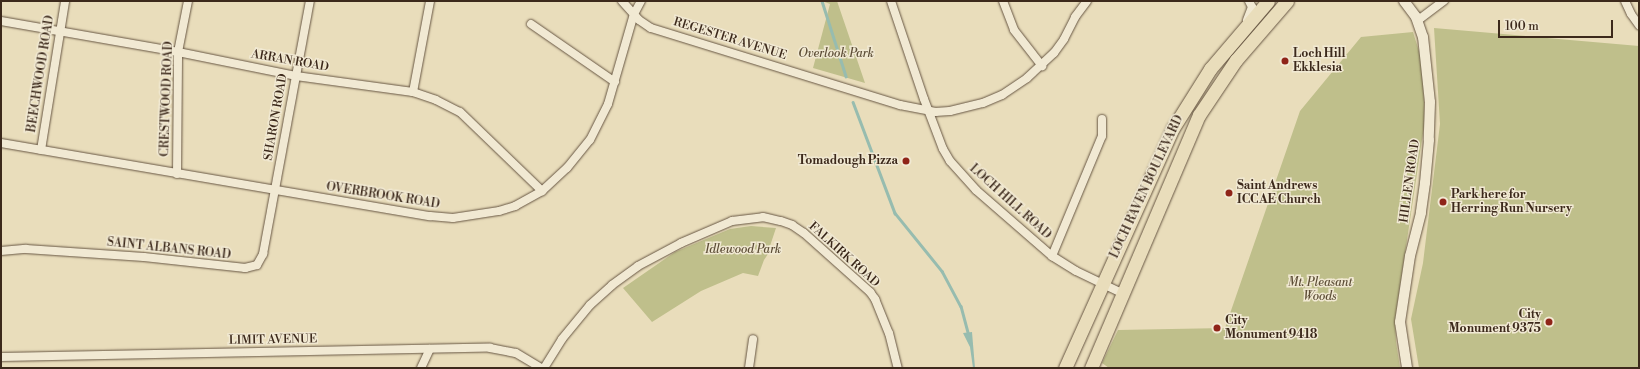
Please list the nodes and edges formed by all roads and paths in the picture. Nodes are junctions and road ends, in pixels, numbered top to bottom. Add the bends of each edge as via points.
1 (65, 1) edge
2 (188, 1) edge
3 (310, 1) edge
4 (430, 1) edge
5 (622, 1) edge
6 (641, 1) edge
7 (891, 1) edge
8 (1002, 1) edge
9 (1087, 1) edge
10 (1249, 1) edge
11 (1269, 1) edge
12 (1404, 1) edge
13 (1444, 1) edge
14 (1625, 1) edge
15 (1286, 3) edge
16 (634, 14) junction
17 (1417, 20) junction
18 (1, 21) edge
19 (531, 24) dead end
20 (1639, 25) edge
21 (60, 30) junction
22 (1242, 30) junction
23 (178, 52) junction
24 (1042, 66) junction
25 (296, 76) junction
26 (1222, 80) junction
27 (615, 82) junction
28 (413, 92) junction
29 (928, 110) junction
30 (1102, 119) dead end
31 (1, 144) edge
32 (41, 150) junction
33 (177, 174) junction
34 (275, 191) junction
35 (542, 191) junction
36 (1124, 234) junction
37 (1146, 239) junction
38 (1, 251) edge
39 (1052, 256) junction
40 (1102, 284) junction
41 (1122, 293) junction
42 (753, 339) dead end
43 (430, 349) junction
44 (1, 357) edge
45 (421, 368) edge
46 (542, 368) edge
47 (749, 368) edge
48 (898, 368) edge
49 (1065, 368) edge
50 (1091, 368) edge
51 (1407, 368) edge

1 - 21 street, BEECHWOOD ROAD
2 - 23 street, CRESTWOOD ROAD
3 - 25 street, SHARON ROAD
4 - 28 street
5 - 16 street, REGESTER AVENUE
6 - 16 street, OVERBROOK ROAD
7 - 29 street, LOCH HILL ROAD
8 - 24 street via 1014,30
9 - 24 street, REGESTER AVENUE via 1064,39
10 - 22 street via 1251,12
11 - 22 main road, LOCH RAVEN BOULEVARD
11 - 26 main road via 1266,12 1223,63
12 - 17 street, HILLEN ROAD
13 - 17 street
14 - 20 street
15 - 26 main road, LOCH RAVEN BOULEVARD
16 - 27 street, OVERBROOK ROAD
16 - 29 street, REGESTER AVENUE via 638,20 651,28 900,105
17 - 51 street, HILLEN ROAD via 1423,37 1429,79 1430,125 1421,213 1410,256 1400,322
18 - 21 street, ARRAN ROAD
19 - 27 street
21 - 23 street, ARRAN ROAD
21 - 32 street, BEECHWOOD ROAD
22 - 36 main road, LOCH RAVEN BOULEVARD via 1210,69 1173,128
23 - 25 street, ARRAN ROAD
23 - 33 street, CRESTWOOD ROAD
24 - 29 street, REGESTER AVENUE via 1002,95 983,103 950,111
25 - 28 street, ARRAN ROAD
25 - 34 street, SHARON ROAD
26 - 37 main road, LOCH RAVEN BOULEVARD via 1199,115
27 - 35 street, OVERBROOK ROAD via 590,140 567,168
28 - 35 street, ARRAN ROAD via 460,112
29 - 39 street, LOCH HILL ROAD via 946,155 957,170 976,190
30 - 39 street via 1102,136
31 - 32 street, OVERBROOK ROAD
32 - 33 street, OVERBROOK ROAD
33 - 34 street, OVERBROOK ROAD
34 - 35 street, OVERBROOK ROAD via 453,218 515,206
34 - 38 street, SAINT ALBANS ROAD via 262,259 250,268 92,253 26,249
36 - 37 main road via 1139,232
36 - 40 main road, LOCH RAVEN BOULEVARD
37 - 41 main road, LOCH RAVEN BOULEVARD
39 - 40 street, LOCH HILL ROAD
40 - 41 street, LOCH HILL ROAD
40 - 49 main road, LOCH RAVEN BOULEVARD
41 - 50 main road, LOCH RAVEN BOULEVARD
42 - 47 street
43 - 44 street, LIMIT AVENUE
43 - 45 street
43 - 46 street, LIMIT AVENUE via 506,350
46 - 48 street, FALKIRK ROAD via 573,324 590,305 638,266 668,249 732,221 763,217 786,223 804,234 870,292 889,333

